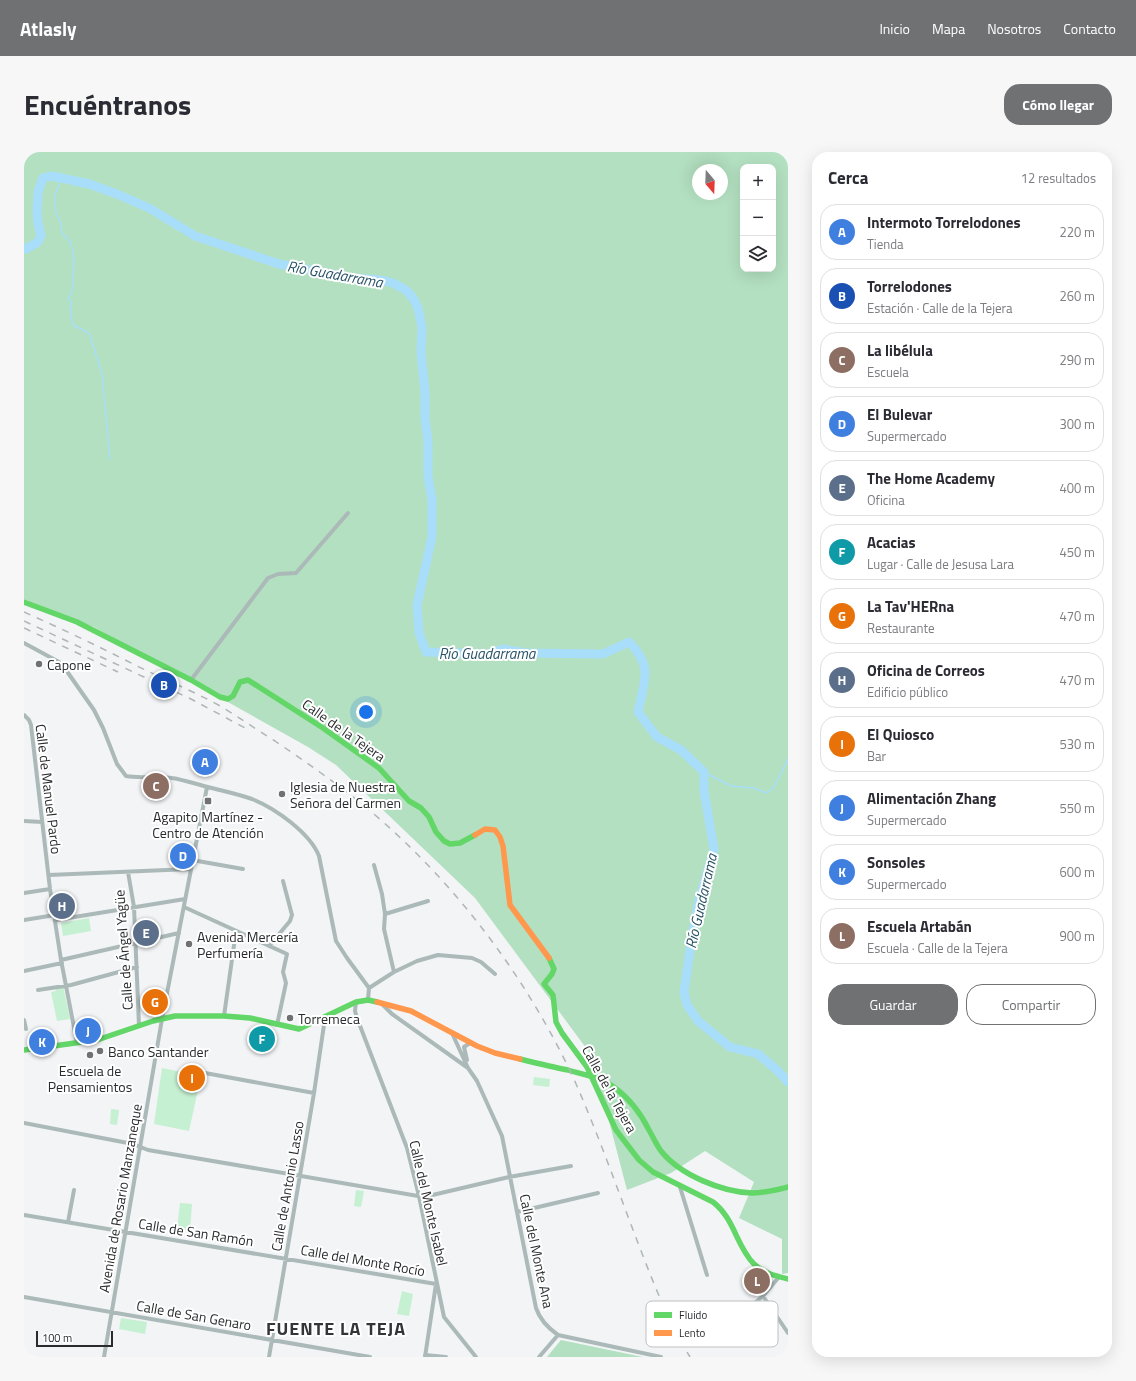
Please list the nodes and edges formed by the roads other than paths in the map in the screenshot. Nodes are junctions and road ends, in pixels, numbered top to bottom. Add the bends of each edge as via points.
1 (348, 513) dead end
2 (24, 602) edge
3 (24, 644) edge
4 (191, 680) junction
5 (24, 715) edge
6 (207, 787) junction
7 (24, 821) edge
8 (42, 822) junction
9 (192, 860) junction
10 (374, 865) dead end
11 (190, 869) junction
12 (243, 869) dead end
13 (128, 872) junction
14 (49, 875) junction
15 (283, 881) dead end
16 (50, 889) junction
17 (24, 893) edge
18 (185, 899) junction
19 (428, 901) dead end
20 (134, 907) junction
21 (184, 907) junction
22 (385, 914) junction
23 (56, 917) junction
24 (24, 920) edge
25 (236, 931) junction
26 (179, 933) junction
27 (136, 942) junction
28 (269, 946) junction
29 (62, 961) junction
30 (137, 967) junction
31 (24, 971) edge
32 (394, 972) junction
33 (495, 974) dead end
34 (66, 985) junction
35 (369, 988) junction
36 (38, 990) dead end
37 (368, 1000) junction
38 (356, 1002) junction
39 (379, 1002) junction
40 (224, 1016) junction
41 (325, 1018) junction
42 (162, 1019) junction
43 (24, 1020) edge
44 (277, 1025) junction
45 (139, 1026) junction
46 (26, 1029) dead end
47 (452, 1033) junction
48 (470, 1043) junction
49 (77, 1044) junction
50 (24, 1050) edge
51 (468, 1068) junction
52 (205, 1073) dead end
53 (314, 1092) junction
54 (24, 1123) edge
55 (140, 1147) junction
56 (571, 1166) dead end
57 (299, 1175) junction
58 (509, 1177) junction
59 (680, 1186) junction
60 (788, 1187) edge
61 (74, 1190) dead end
62 (598, 1193) dead end
63 (419, 1196) junction
64 (517, 1212) junction
65 (24, 1215) edge
66 (68, 1222) junction
67 (126, 1231) junction
68 (286, 1258) junction
69 (707, 1275) dead end
70 (779, 1277) junction
71 (788, 1280) edge
72 (436, 1284) junction
73 (763, 1296) junction
74 (24, 1297) edge
75 (757, 1301) edge
76 (766, 1301) edge
77 (112, 1312) junction
78 (778, 1318) edge
79 (788, 1333) edge
80 (558, 1335) junction
81 (272, 1340) junction
82 (425, 1356) edge
83 (104, 1357) edge
84 (269, 1357) edge
85 (370, 1357) edge
86 (446, 1357) edge
87 (476, 1357) edge
88 (539, 1357) edge
89 (661, 1357) edge

1 - 4 street via 296,573 278,574 268,578
2 - 4 street, Calle de la Tejera via 77,622
3 - 6 street via 59,662 66,670 94,710 117,764 126,776 171,778
4 - 59 street, Calle de la Tejera via 228,700 240,682 248,680 379,768 409,801 421,808 429,817 436,832 450,844 460,843 485,830 495,830 503,846 510,905 548,955 554,969 544,984 553,995 556,1022 587,1067 616,1130 639,1160 653,1172
5 - 8 street, Calle de Manuel Pardo via 31,725
6 - 9 street, Avenida de Rosario Manzaneque
6 - 35 street via 252,799 278,814 311,840 319,856 336,941
7 - 8 street
8 - 14 street, Calle de Manuel Pardo
9 - 11 street, Avenida de Rosario Manzaneque
9 - 12 street
10 - 22 street
11 - 13 street
11 - 18 street, Avenida de Rosario Manzaneque
13 - 14 street
13 - 20 street, Calle de Ángel Yagüe
14 - 16 street, Calle de Manuel Pardo
15 - 28 street via 292,915
16 - 17 street
16 - 23 street, Calle de Manuel Pardo
18 - 20 street
18 - 21 street, Avenida de Rosario Manzaneque
19 - 22 street
20 - 23 street
20 - 27 street, Calle de Ángel Yagüe
21 - 25 street
21 - 26 street, Avenida de Rosario Manzaneque
22 - 32 street via 384,929
23 - 24 street
23 - 29 street, Calle de Manuel Pardo
25 - 28 street
25 - 40 street
26 - 27 street
26 - 42 street, Avenida de Rosario Manzaneque
27 - 29 street
27 - 30 street, Calle de Ángel Yagüe
28 - 44 street via 287,954 283,972 286,983
29 - 31 street
29 - 34 street, Calle de Manuel Pardo
30 - 34 street
30 - 45 street, Calle de Ángel Yagüe
32 - 33 street via 417,960 438,955 472,958
32 - 35 street
34 - 36 street
34 - 49 street, Calle de Manuel Pardo
35 - 37 street
37 - 38 street
37 - 39 street
38 - 41 street
38 - 63 street, Calle del Monte Isabel via 357,1018 407,1148
39 - 47 street via 411,1011
39 - 51 street, Calle del Monte Ana
40 - 42 street via 175,1016
40 - 44 street via 250,1018
41 - 44 street via 299,1028
41 - 53 street, Calle de Antonio Lasso
42 - 45 street
42 - 55 street, Avenida de Rosario Manzaneque
43 - 46 street
45 - 49 street
47 - 48 street
47 - 51 street, Calle del Monte Ana
48 - 51 street, Calle del Monte Ana via 464,1047
48 - 60 street via 495,1053 599,1078 616,1088 632,1103 662,1153 670,1161 685,1172 717,1187 741,1193 764,1193
49 - 50 street
51 - 58 street, Calle del Monte Ana via 477,1081 502,1136
52 - 53 street
53 - 57 street, Calle de Antonio Lasso
54 - 55 street
55 - 57 street
55 - 67 street, Avenida de Rosario Manzaneque
56 - 58 street
57 - 63 street
57 - 68 street, Calle de Antonio Lasso
58 - 63 street via 424,1197
58 - 64 street, Calle del Monte Ana
59 - 69 street
59 - 70 street, Calle de la Tejera via 722,1209 741,1244 758,1268
61 - 66 street
62 - 64 street
63 - 72 street, Calle del Monte Isabel
64 - 80 street, Calle del Monte Ana via 538,1315
65 - 66 street, Calle de San Ramón
66 - 67 street, Calle de San Ramón
67 - 68 street, Calle de San Ramón
67 - 77 street, Avenida de Rosario Manzaneque
68 - 72 street, Calle del Monte Rocío
68 - 81 street, Calle de Antonio Lasso
70 - 71 street, Calle de la Tejera
70 - 73 street
72 - 82 street
72 - 87 street, Calle del Monte Isabel via 444,1317
73 - 75 street
73 - 76 street
74 - 77 street, Calle de San Genaro
77 - 81 street, Calle de San Genaro
77 - 83 street, Avenida de Rosario Manzaneque
78 - 79 street
80 - 88 street
80 - 89 street
81 - 84 street, Calle de Antonio Lasso
81 - 85 street, Calle de San Genaro
82 - 86 street

